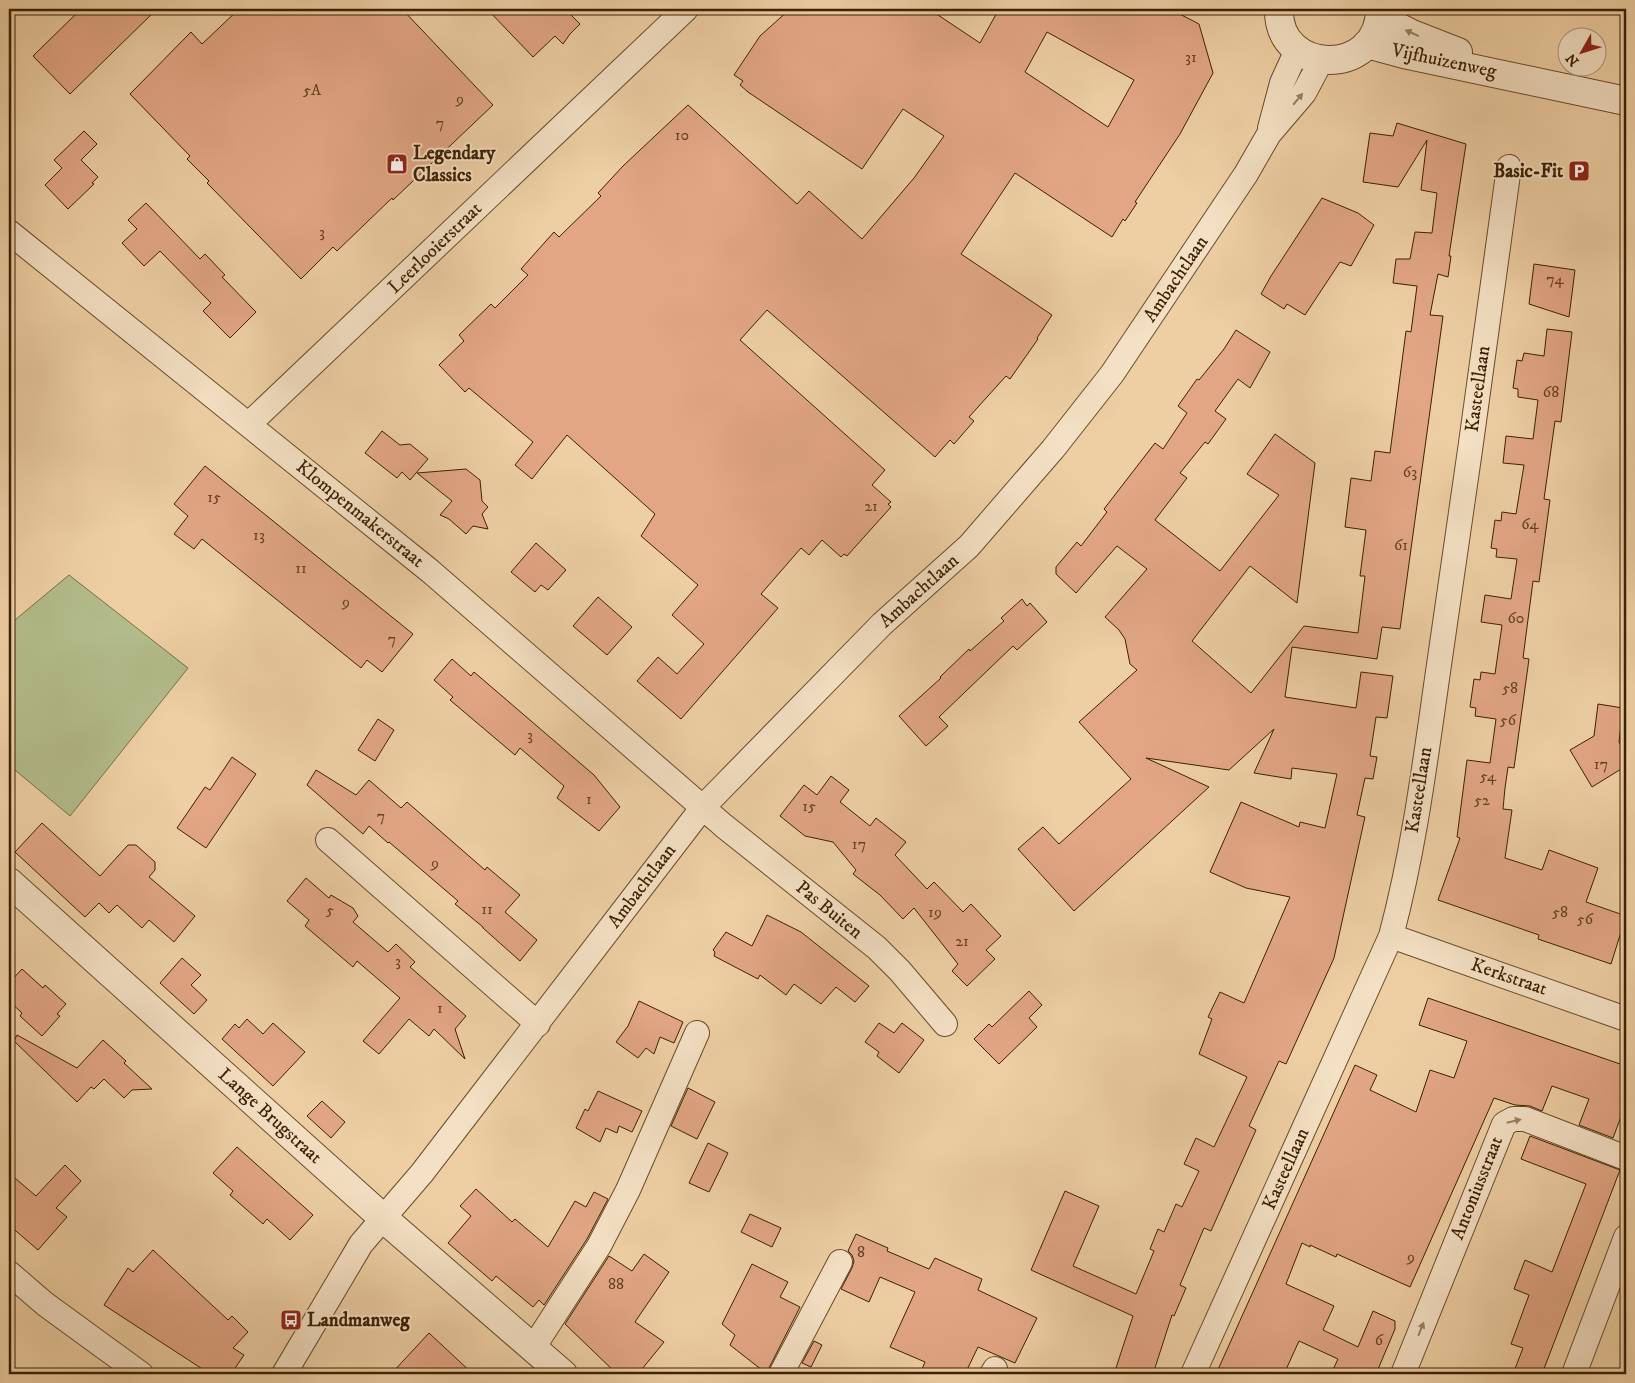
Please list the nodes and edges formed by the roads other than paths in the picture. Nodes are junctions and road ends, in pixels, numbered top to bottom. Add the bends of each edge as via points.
1 (686, 9) edge
2 (1279, 9) edge
3 (1380, 13) edge
4 (1367, 44) junction
5 (1309, 55) junction
6 (1522, 78) junction
7 (1626, 101) edge
8 (1509, 167) dead end
9 (9, 232) edge
10 (249, 424) junction
11 (703, 807) junction
12 (328, 840) dead end
13 (9, 882) edge
14 (1391, 936) junction
15 (1626, 1019) edge
16 (538, 1024) junction
17 (945, 1024) dead end
18 (697, 1033) dead end
19 (1626, 1158) edge
20 (383, 1218) junction
21 (1626, 1238) edge
22 (840, 1262) dead end
23 (9, 1273) edge
24 (533, 1348) junction
25 (141, 1374) edge
26 (284, 1374) edge
27 (563, 1374) edge
28 (781, 1374) edge
29 (1193, 1374) edge
30 (1402, 1374) edge
31 (1574, 1374) edge

1 - 10 street, Leerlooierstraat
2 - 5 street via 1283,31
3 - 4 street via 1375,32
6 -> 3 street, Vijfhuizenweg via 1412,34
4 - 5 street via 1357,53 1338,61
4 - 6 street, Vijfhuizenweg
5 - 11 street, Ambachtlaan via 1282,83 1269,134 1246,174 1112,374 1053,449 969,546 882,624
6 - 7 street, Vijfhuizenweg
8 - 14 street, Kasteellaan via 1422,778 1401,900
9 - 10 street, Klompenmakerstraat
10 - 11 street, Klompenmakerstraat via 430,571
11 - 16 street, Ambachtlaan
11 - 17 street, Pas Buiten via 877,948
12 - 16 street
13 - 20 street, Lange Brugstraat
14 - 15 street, Kerkstraat
14 - 29 street, Kasteellaan
16 - 20 street, Ambachtlaan
18 - 24 street via 628,1190 599,1246
30 -> 19 street, Antoniusstraat via 1504,1124 1513,1119 1525,1119
20 - 24 street, Lange Brugstraat
20 - 26 street via 361,1244
21 - 31 street
22 - 28 street
23 - 25 street via 45,1304
24 - 27 street, Lange Brugstraat

